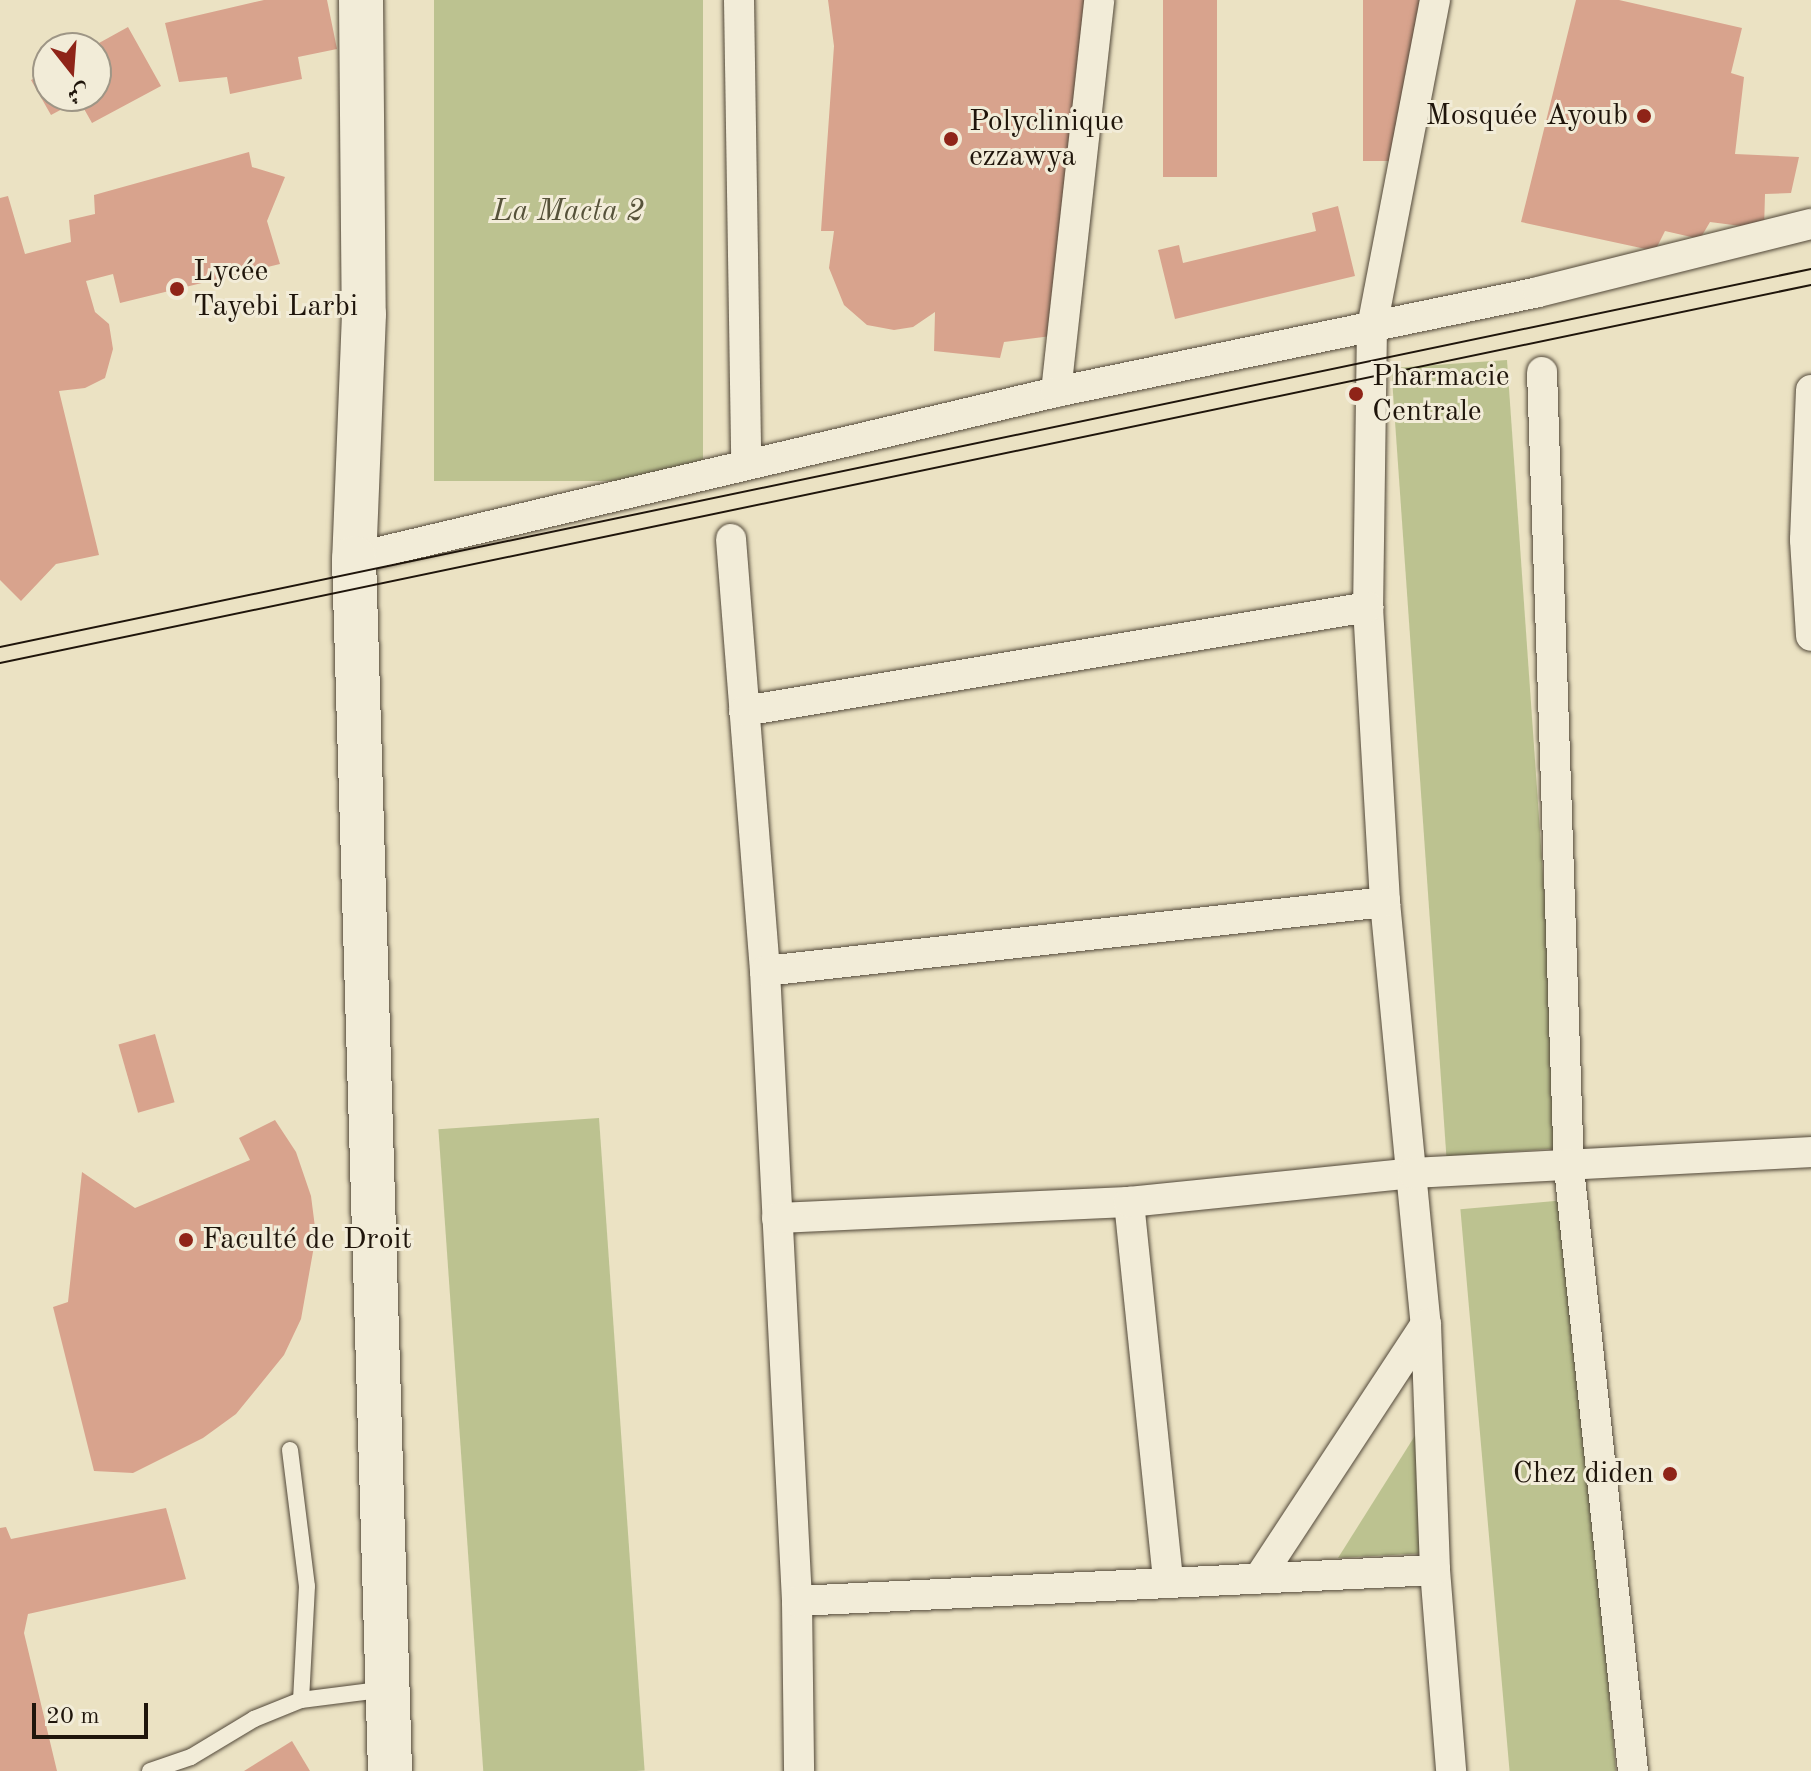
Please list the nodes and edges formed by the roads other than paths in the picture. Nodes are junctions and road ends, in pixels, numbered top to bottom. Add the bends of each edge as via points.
1 (361, 0) edge
2 (739, 0) edge
3 (1099, 0) edge
4 (1435, 0) edge
5 (1811, 224) edge
6 (1372, 326) junction
7 (1542, 372) dead end
8 (1811, 390) edge
9 (1056, 392) junction
10 (746, 463) junction
11 (731, 539) dead end
12 (1808, 539) edge
13 (354, 558) junction
14 (1368, 607) junction
15 (1811, 636) edge
16 (744, 711) junction
17 (1385, 902) junction
18 (765, 971) junction
19 (1811, 1152) edge
20 (1569, 1168) junction
21 (1413, 1173) junction
22 (1129, 1202) junction
23 (777, 1218) junction
24 (1426, 1324) junction
25 (290, 1450) dead end
26 (1435, 1570) junction
27 (1259, 1578) junction
28 (1168, 1582) junction
29 (797, 1601) junction
30 (388, 1688) junction
31 (301, 1700) junction
32 (150, 1771) edge
33 (390, 1771) edge
34 (799, 1771) edge
35 (1451, 1771) edge
36 (1633, 1771) edge

1 - 13 main road via 364,314
2 - 10 street
3 - 9 street
4 - 6 street
5 - 6 street via 1538,292
6 - 9 street
6 - 14 street
7 - 20 street
8 - 12 street
9 - 10 street
10 - 13 street
11 - 16 street
12 - 15 street
13 - 30 main road
14 - 16 street
14 - 17 street
16 - 18 street
17 - 18 street
17 - 21 street
18 - 23 street
19 - 20 street
20 - 21 street
20 - 36 street
21 - 22 street
21 - 24 street
22 - 23 street
22 - 28 street
23 - 29 street
24 - 26 street
24 - 27 street
25 - 31 lane via 307,1586
26 - 27 street
26 - 35 street
27 - 28 street
28 - 29 street
29 - 34 street
30 - 31 lane
30 - 33 main road
31 - 32 lane via 254,1719 191,1757

